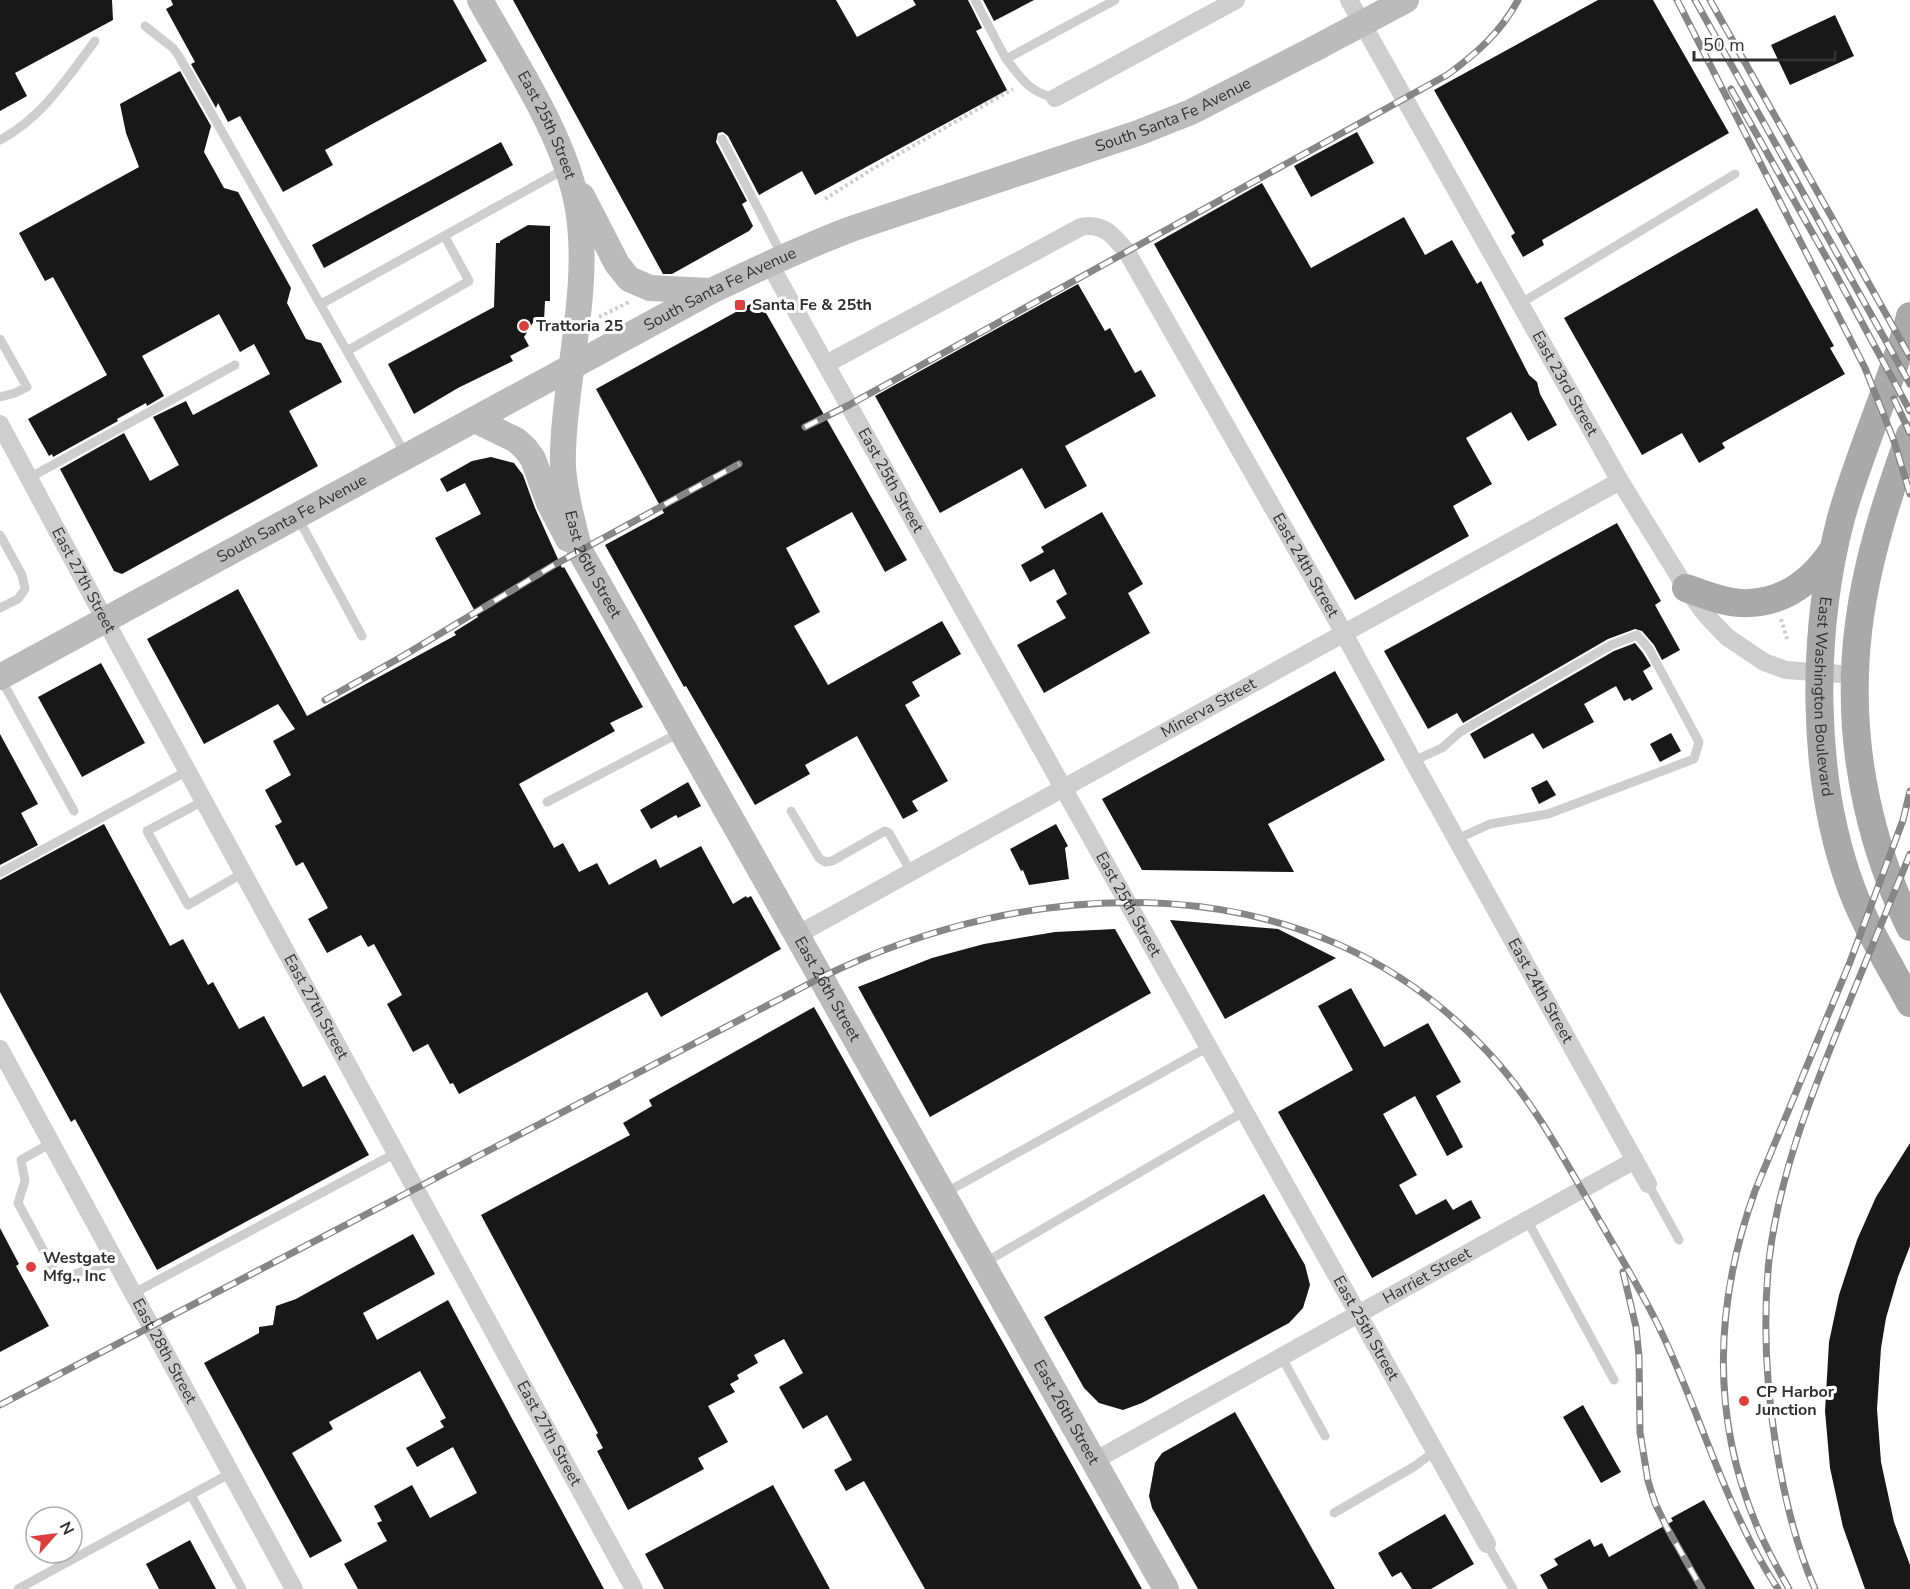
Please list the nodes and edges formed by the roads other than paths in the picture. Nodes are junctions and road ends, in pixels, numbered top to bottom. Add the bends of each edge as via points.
1 (480, 0) edge
2 (975, 0) edge
3 (1116, 0) edge
4 (1349, 0) edge
5 (1406, 0) edge
6 (1225, 3) edge
7 (145, 26) dead end
8 (96, 41) dead end
9 (1006, 59) junction
10 (1055, 98) joint
11 (722, 139) dead end
12 (0, 140) edge
13 (567, 168) junction
14 (1735, 174) dead end
15 (445, 237) junction
16 (776, 260) junction
17 (711, 291) junction
18 (1521, 303) junction
19 (321, 304) junction
20 (1910, 316) edge
21 (0, 339) edge
22 (347, 351) junction
23 (235, 364) dead end
24 (826, 364) junction
25 (571, 368) junction
26 (0, 397) edge
27 (475, 420) junction
28 (0, 424) edge
29 (1910, 435) edge
30 (407, 457) junction
31 (28, 478) junction
32 (1620, 481) junction
33 (297, 516) junction
34 (0, 535) edge
35 (1834, 549) junction
36 (597, 582) junction
37 (1686, 588) junction
38 (0, 608) edge
39 (105, 620) junction
40 (1344, 633) junction
41 (362, 636) dead end
42 (1820, 674) junction
43 (1855, 675) junction
44 (0, 677) edge
45 (681, 732) junction
46 (1413, 761) junction
47 (187, 771) junction
48 (1063, 788) junction
49 (203, 801) junction
50 (548, 802) dead end
51 (74, 811) dead end
52 (791, 811) dead end
53 (1457, 839) junction
54 (911, 872) junction
55 (0, 873) edge
56 (243, 873) junction
57 (1910, 927) edge
58 (797, 934) junction
59 (1910, 1003) edge
60 (1208, 1047) junction
61 (0, 1049) edge
62 (1245, 1111) junction
63 (51, 1143) junction
64 (396, 1154) junction
65 (1635, 1160) junction
66 (1648, 1184) joint
67 (943, 1194) junction
68 (1527, 1220) junction
69 (1679, 1240) dead end
70 (116, 1261) junction
71 (982, 1264) junction
72 (134, 1293) junction
73 (1358, 1314) junction
74 (1281, 1356) junction
75 (1614, 1380) dead end
76 (1325, 1437) dead end
77 (1435, 1451) junction
78 (1094, 1461) junction
79 (231, 1473) junction
80 (190, 1495) junction
81 (1334, 1513) dead end
82 (1487, 1544) joint
83 (18, 1589) edge
84 (242, 1589) edge
85 (294, 1589) edge
86 (634, 1589) edge
87 (1166, 1589) edge
88 (1513, 1589) edge

1 - 13 main road, East 25th Street via 548,124
2 - 9 lane
3 - 9 lane
4 - 18 street, East 23rd Street
5 - 16 main road, South Santa Fe Avenue, bridge via 1191,112 854,228
6 - 10 street
7 - 19 lane via 180,58
8 - 12 lane via 47,105 18,131
9 - 10 lane via 1024,82 1041,95
11 - 16 lane
13 - 15 lane
13 - 17 main road via 617,264 629,279 650,288
13 - 25 main road, East 25th Street via 577,207 582,267
14 - 18 lane
15 - 19 lane
15 - 22 lane via 469,281
16 - 17 main road, South Santa Fe Avenue
16 - 24 street, East 25th Street
17 - 25 main road, South Santa Fe Avenue
18 - 32 street, East 23rd Street
19 - 22 lane
20 - 35 main road, East Washington Boulevard
21 - 26 lane via 27,387
22 - 30 lane
23 - 31 lane
24 - 40 street, East 24th Street via 1081,227 1100,226 1127,252
24 - 48 street, East 25th Street
25 - 27 main road, South Santa Fe Avenue
25 - 36 main road, East 26th Street via 563,467 580,551
27 - 30 main road, South Santa Fe Avenue
27 - 36 main road via 525,448 562,529
28 - 31 street, East 27th Street
29 - 43 main road, East Washington Boulevard via 1891,486 1872,559 1863,599
30 - 33 main road, South Santa Fe Avenue
31 - 39 street, East 27th Street
32 - 37 street, East 23rd Street
32 - 40 street, Minerva Street
33 - 39 main road, South Santa Fe Avenue
33 - 41 lane
34 - 38 lane via 26,589 18,599
35 - 37 main road via 1807,581 1774,599 1740,603
35 - 42 main road, East Washington Boulevard via 1825,599
36 - 45 main road, East 26th Street
37 - 42 street, East 23rd Street via 1727,637 1764,662 1786,670
39 - 44 main road, South Santa Fe Avenue
39 - 47 street, East 27th Street
40 - 46 street, East 24th Street
40 - 48 street, Minerva Street
42 - 43 street, East 23rd Street
42 - 59 main road, East Washington Boulevard via 1824,769 1846,871 1861,913
43 - 57 main road, East Washington Boulevard via 1867,802 1889,881
44 - 51 lane
45 - 50 lane
45 - 58 main road, East 26th Street
46 - 53 street, East 24th Street
46 - 53 lane via 1611,645 1637,635 1649,649 1700,742 1694,759 1548,814 1490,824
47 - 49 street, East 27th Street
47 - 55 lane
48 - 54 street, Minerva Street
48 - 60 street, East 25th Street
49 - 56 street, East 27th Street
49 - 56 lane via 147,831 188,905
52 - 54 lane via 825,862 885,831
53 - 65 street, East 24th Street
54 - 58 street, Minerva Street
56 - 64 street, East 27th Street
58 - 67 main road, East 26th Street
60 - 62 street, East 25th Street
60 - 67 lane
61 - 63 street, East 28th Street
62 - 71 lane
62 - 73 street, East 25th Street
63 - 70 street, East 28th Street
63 - 70 lane via 21,1160 25,1181 18,1203 54,1270 59,1279
64 - 72 lane
64 - 86 street, East 27th Street
65 - 66 street, East 24th Street
65 - 68 street, Harriet Street
66 - 69 lane
67 - 71 main road, East 26th Street
68 - 73 street, Harriet Street
68 - 75 lane
70 - 72 street, East 28th Street
71 - 78 main road, East 26th Street
72 - 79 street, East 28th Street
73 - 74 street, Harriet Street
73 - 77 street, East 25th Street
74 - 76 lane
74 - 78 street, Harriet Street
77 - 81 lane
77 - 82 street, East 25th Street
78 - 87 main road, East 26th Street
79 - 80 lane
79 - 85 street, East 28th Street
80 - 83 lane
80 - 84 lane
82 - 88 lane

